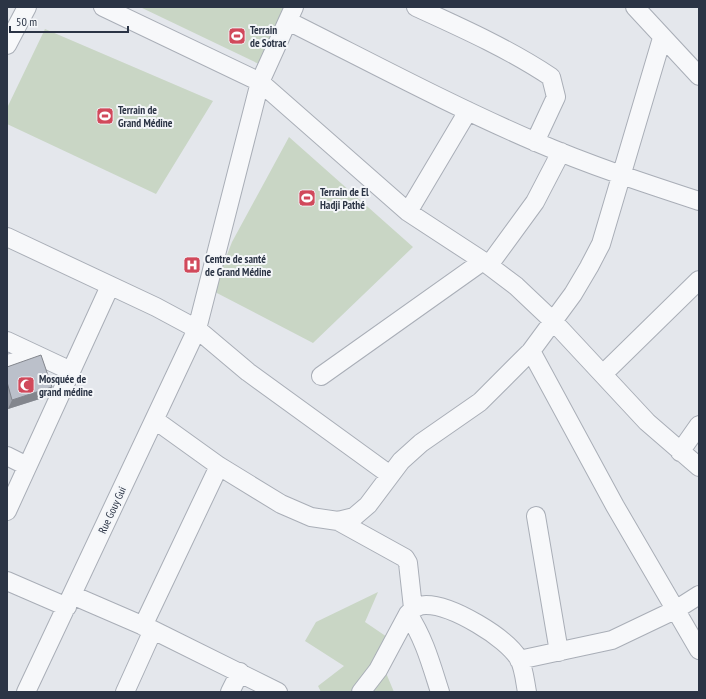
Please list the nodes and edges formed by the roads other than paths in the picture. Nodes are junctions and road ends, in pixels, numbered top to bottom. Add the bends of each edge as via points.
1 (27, 7) edge
2 (103, 7) edge
3 (416, 7) edge
4 (642, 9) edge
5 (291, 14) edge
6 (662, 38) junction
7 (7, 45) edge
8 (699, 76) edge
9 (260, 82) junction
10 (468, 111) junction
11 (535, 142) junction
12 (561, 152) junction
13 (622, 176) junction
14 (699, 201) edge
15 (408, 212) junction
16 (7, 237) edge
17 (486, 263) junction
18 (699, 280) edge
19 (110, 286) junction
20 (553, 321) junction
21 (197, 329) junction
22 (7, 341) edge
23 (531, 350) junction
24 (39, 356) junction
25 (7, 364) edge
26 (71, 371) junction
27 (603, 374) junction
28 (321, 376) dead end
29 (155, 420) junction
30 (699, 424) edge
31 (680, 452) junction
32 (7, 456) edge
33 (27, 466) junction
34 (219, 466) junction
35 (699, 467) edge
36 (390, 475) junction
37 (7, 511) edge
38 (536, 516) dead end
39 (338, 521) junction
40 (7, 580) edge
41 (699, 595) edge
42 (69, 601) junction
43 (677, 609) junction
44 (410, 611) junction
45 (148, 628) junction
46 (699, 650) edge
47 (560, 652) junction
48 (519, 660) junction
49 (240, 672) junction
50 (26, 692) edge
51 (125, 692) edge
52 (230, 692) edge
53 (278, 692) edge
54 (361, 692) edge
55 (440, 692) edge
56 (527, 692) edge

1 - 7 street
2 - 9 street
3 - 11 street via 535,66 551,77 556,97
4 - 6 street
5 - 9 street, Rue Gouy Gui
5 - 10 street
6 - 8 street
6 - 13 street
9 - 15 street
9 - 21 street, Rue Gouy Gui
10 - 11 street
10 - 15 street
11 - 12 street
12 - 13 street
12 - 17 street via 535,202
13 - 14 street
13 - 20 street via 601,244 589,268
15 - 17 street
16 - 19 street
17 - 20 street via 516,286
17 - 28 street
18 - 27 street
19 - 21 street
19 - 26 street
20 - 23 street
20 - 27 street
21 - 29 street, Rue Gouy Gui
21 - 36 street via 248,372
22 - 24 street
23 - 36 street via 491,392 421,442
23 - 43 street via 615,506
24 - 25 street
24 - 26 street
26 - 33 street
27 - 31 street via 647,422
29 - 34 street
29 - 42 street, Rue Gouy Gui
30 - 31 street
31 - 35 street
32 - 33 street
33 - 37 street
34 - 39 street via 281,504 311,517
34 - 45 street
36 - 39 street via 368,505 354,517
38 - 47 street
39 - 44 street via 405,558 408,563
40 - 42 street
41 - 43 street
42 - 45 street
42 - 50 street, Rue Gouy Gui
43 - 46 street
43 - 47 street via 612,640
44 - 48 street via 427,604 480,624 505,641
44 - 54 street via 378,670
44 - 55 street via 425,645
45 - 49 street
45 - 51 street
47 - 48 street
48 - 56 street
49 - 52 street
49 - 53 street

